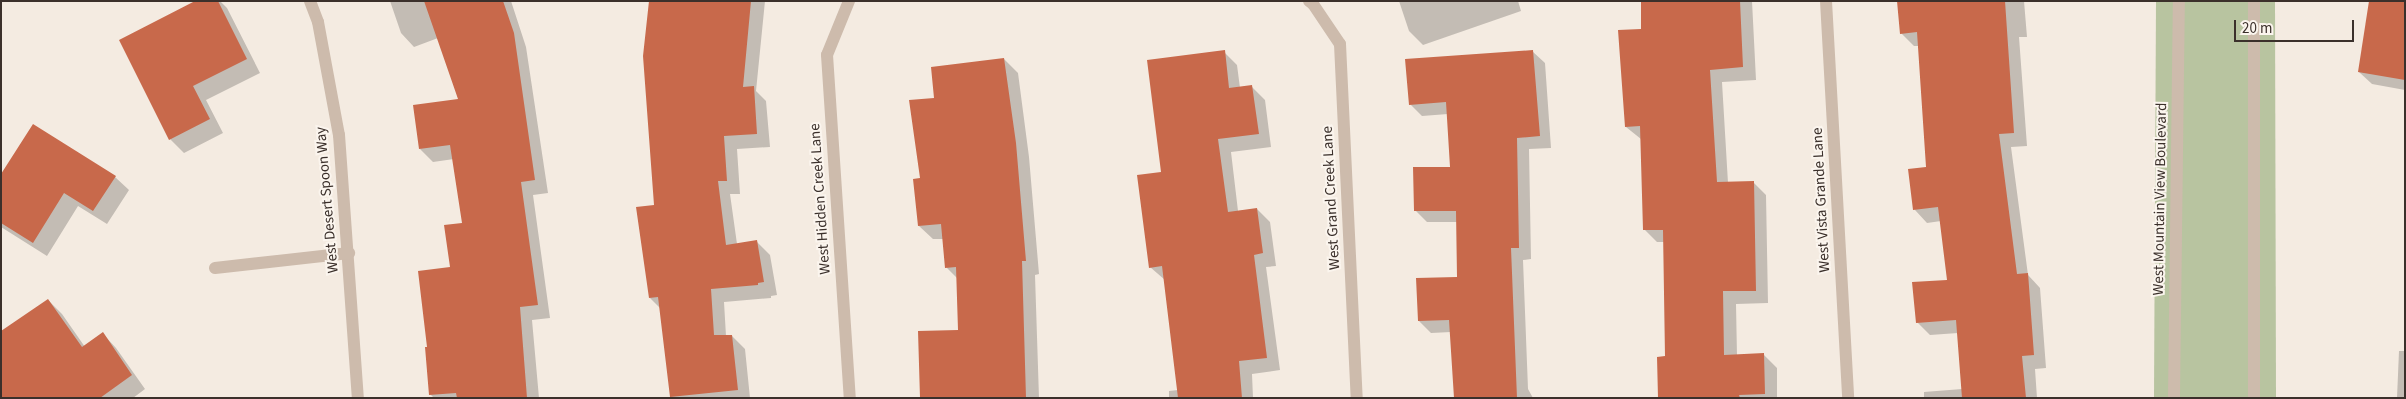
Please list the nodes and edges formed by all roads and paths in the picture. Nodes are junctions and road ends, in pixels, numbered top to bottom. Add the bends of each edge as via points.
1 (310, 1) edge
2 (1826, 1) edge
3 (2179, 1) edge
4 (2254, 1) edge
5 (848, 2) edge
6 (1311, 2) edge
7 (349, 253) junction
8 (216, 268) dead end
9 (358, 398) edge
10 (850, 398) edge
11 (1357, 398) edge
12 (1848, 398) edge
13 (2174, 398) edge
14 (2254, 398) edge

1 - 7 street, West Desert Spoon Way via 318,22 339,135
2 - 12 street, West Vista Grande Lane
3 - 13 street, West Mountain View Boulevard
4 - 14 street
5 - 10 street, West Hidden Creek Lane via 826,55
6 - 11 street, West Grand Creek Lane via 1340,44
7 - 8 street
7 - 9 street, West Desert Spoon Way

